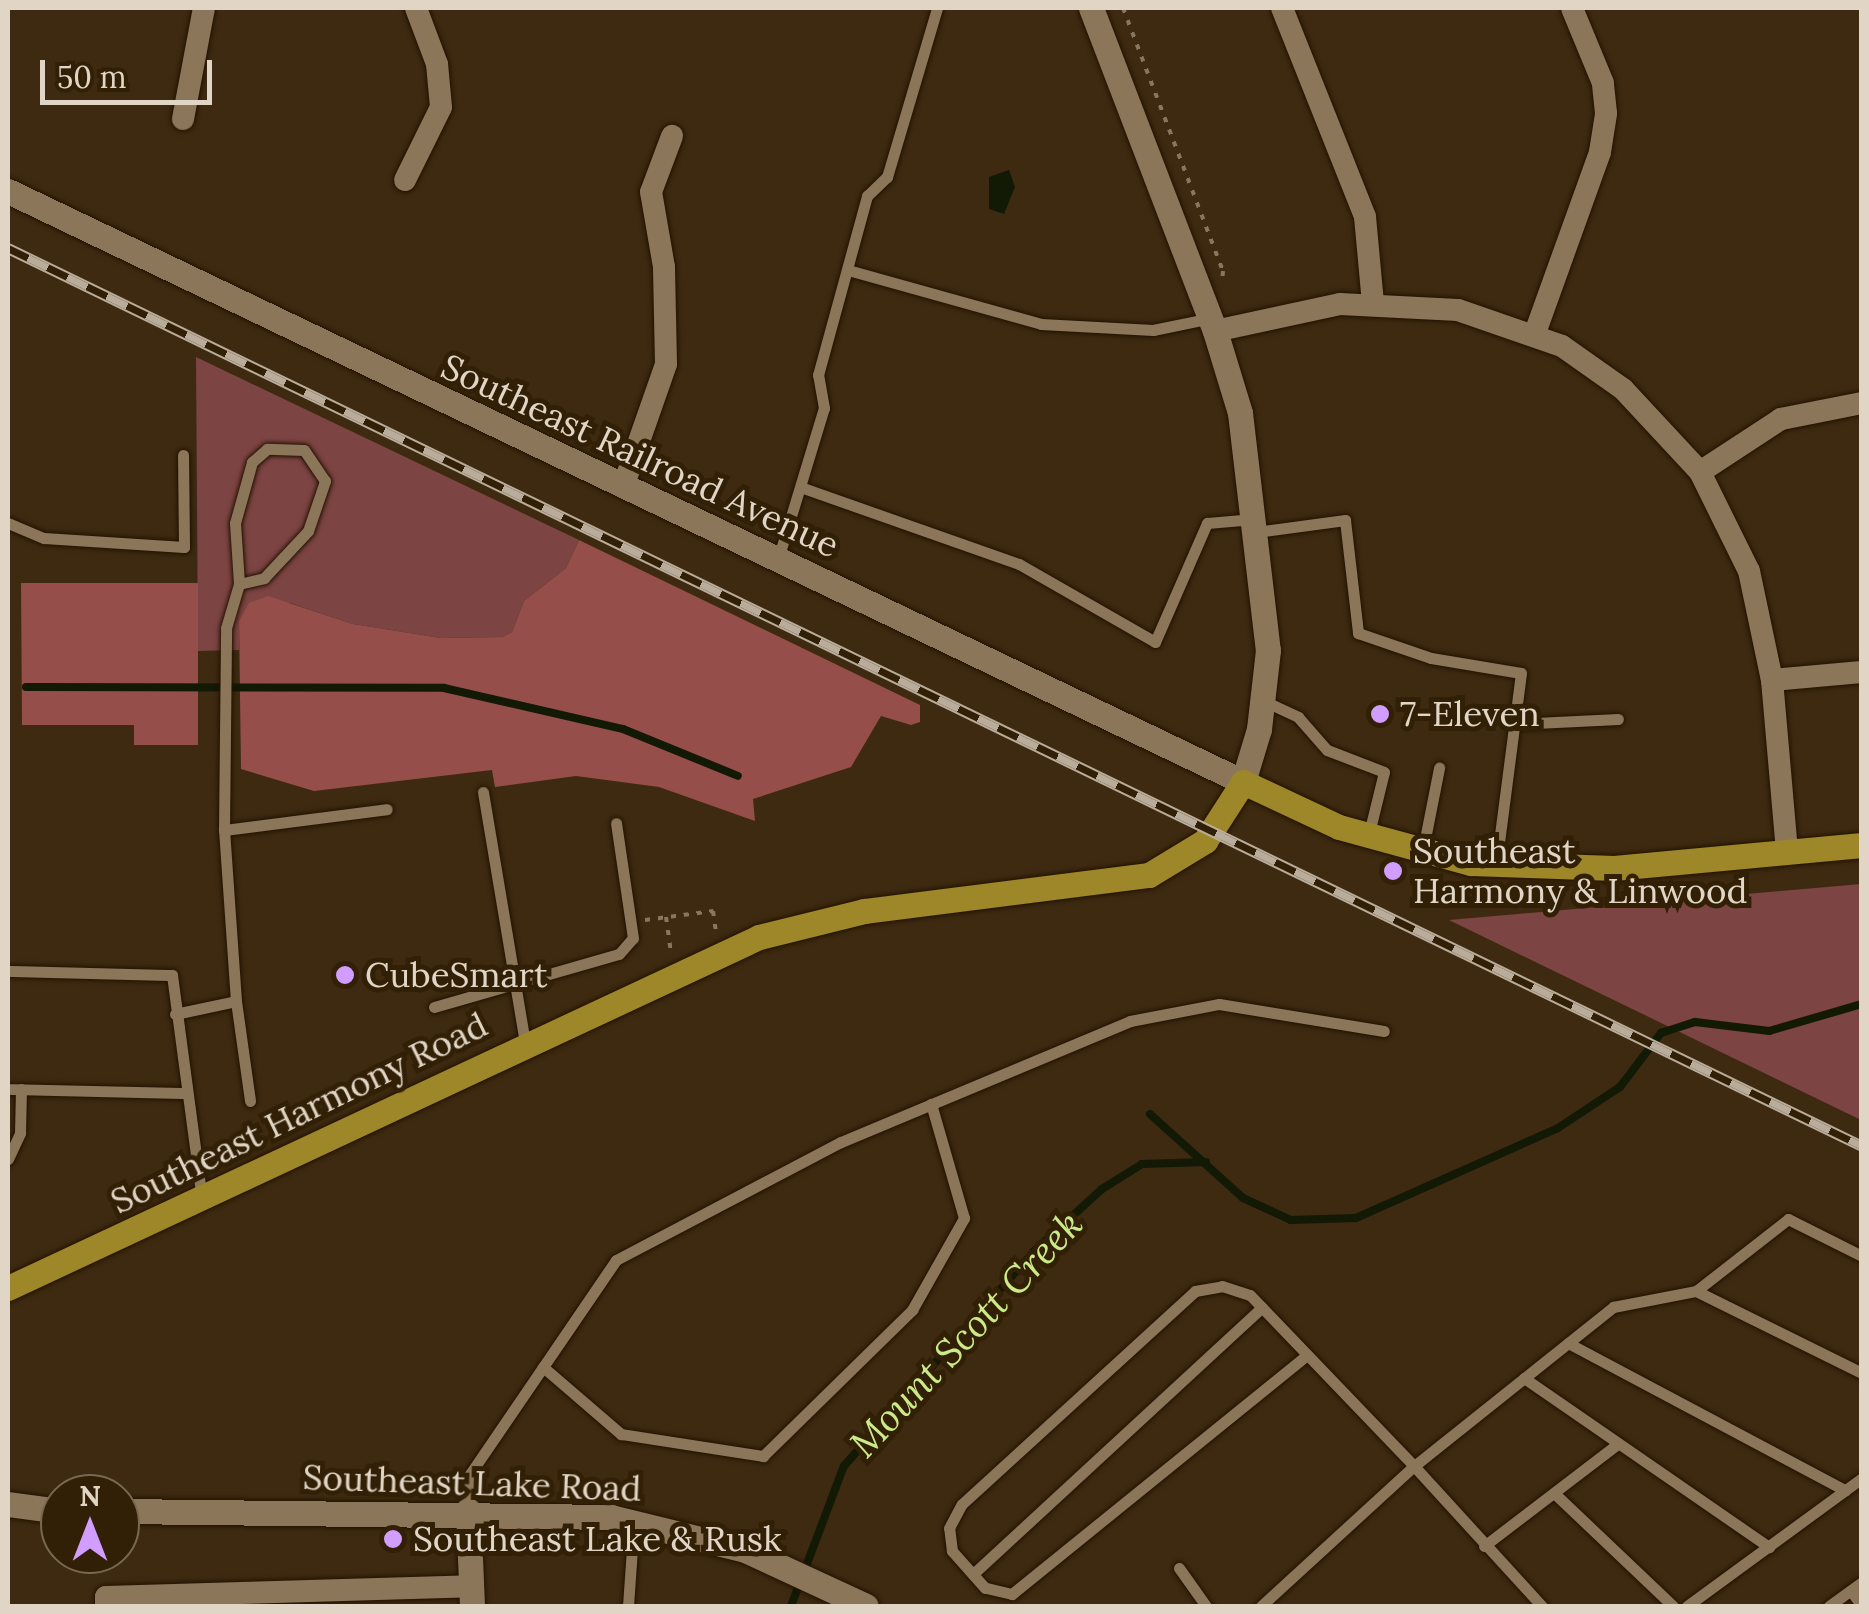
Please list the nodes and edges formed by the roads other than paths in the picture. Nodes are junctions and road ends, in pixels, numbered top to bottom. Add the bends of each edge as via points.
1 (204, 8) edge
2 (416, 8) edge
3 (936, 8) edge
4 (1091, 8) edge
5 (1282, 8) edge
6 (1572, 8) edge
7 (183, 119) dead end
8 (672, 136) dead end
9 (405, 180) dead end
10 (8, 191) edge
11 (848, 270) junction
12 (1373, 302) junction
13 (1213, 325) junction
14 (1535, 333) junction
15 (1862, 403) edge
16 (183, 456) dead end
17 (1700, 472) junction
18 (622, 487) junction
19 (803, 488) junction
20 (8, 522) edge
21 (1255, 526) junction
22 (778, 560) junction
23 (239, 584) junction
24 (1862, 672) edge
25 (1772, 680) junction
26 (1264, 701) junction
27 (1618, 719) dead end
28 (1514, 724) junction
29 (1439, 768) dead end
30 (1243, 782) junction
31 (483, 792) dead end
32 (387, 810) dead end
33 (616, 823) dead end
34 (224, 830) junction
35 (1368, 837) junction
36 (1862, 845) edge
37 (1788, 852) junction
38 (1422, 853) junction
39 (1496, 866) junction
40 (8, 971) edge
41 (516, 988) junction
42 (236, 1001) junction
43 (434, 1008) dead end
44 (175, 1014) junction
45 (1384, 1031) dead end
46 (525, 1044) junction
47 (14, 1089) edge
48 (187, 1092) junction
49 (250, 1102) dead end
50 (931, 1104) junction
51 (8, 1159) edge
52 (202, 1199) junction
53 (1862, 1256) edge
54 (8, 1288) edge
55 (1696, 1291) junction
56 (1262, 1308) junction
57 (1568, 1343) junction
58 (1307, 1355) junction
59 (543, 1367) junction
60 (1862, 1372) edge
61 (1524, 1378) junction
62 (1615, 1446) junction
63 (1414, 1466) junction
64 (1862, 1478) edge
65 (1845, 1490) junction
66 (1554, 1493) junction
67 (8, 1504) edge
68 (40, 1508) edge
69 (468, 1510) junction
70 (140, 1511) edge
71 (634, 1521) junction
72 (1484, 1546) junction
73 (1769, 1547) junction
74 (1179, 1568) dead end
75 (973, 1574) junction
76 (1862, 1582) edge
77 (1850, 1590) junction
78 (472, 1596) edge
79 (375, 1598) edge
80 (106, 1606) edge
81 (628, 1606) edge
82 (866, 1606) edge
83 (1206, 1606) edge
84 (1261, 1606) edge
85 (1542, 1606) edge
86 (1674, 1606) edge
87 (1687, 1606) edge
88 (1829, 1606) edge
89 (1862, 1606) edge

1 - 7 street
2 - 9 street via 437,64 440,107
3 - 11 lane via 887,177 868,196
4 - 13 street
5 - 12 street via 1366,218
6 - 14 street via 1603,83 1606,113 1600,152
8 - 18 street via 650,192 664,268 666,364
10 - 18 street, Southeast Railroad Avenue
11 - 13 lane via 1041,324 1153,330
11 - 19 lane via 818,375 824,408
12 - 13 street
12 - 14 street via 1458,310
13 - 21 street via 1240,413
14 - 17 street via 1587,360 1623,389
15 - 17 street via 1781,419
16 - 20 lane via 184,548 44,538
17 - 25 street via 1749,572
18 - 22 street, Southeast Railroad Avenue
19 - 21 lane via 1033,570 1155,642 1207,523
19 - 22 lane
21 - 26 street via 1266,619
21 - 28 lane via 1345,520 1358,633 1431,658 1521,674
22 - 30 street, Southeast Railroad Avenue
23 - 23 lane via 264,578 308,531 324,481 304,450 267,448 252,462 235,523
23 - 34 lane via 222,664
24 - 25 street
25 - 37 street
26 - 30 street
26 - 35 lane via 1298,717 1326,750 1384,772
27 - 28 lane
28 - 39 lane
29 - 38 lane
30 - 35 main road
30 - 46 main road, Southeast Harmony Road via 1205,840 1149,875 792,926
31 - 41 lane
32 - 34 lane
33 - 41 lane via 633,938 618,954
34 - 42 lane
35 - 38 main road
36 - 37 main road
37 - 39 main road via 1614,868
38 - 39 main road
40 - 44 lane via 172,975
41 - 43 lane
41 - 46 lane
42 - 44 lane
42 - 49 lane
44 - 48 lane
45 - 50 lane via 1219,1004 1130,1021
46 - 52 main road, Southeast Harmony Road
47 - 48 lane
47 - 51 lane via 20,1133
48 - 52 lane
50 - 59 lane via 841,1142 616,1260
50 - 59 lane via 964,1218 912,1310 763,1456 621,1434
52 - 54 main road, Southeast Harmony Road
53 - 55 lane via 1788,1219
55 - 57 lane via 1613,1307
55 - 60 lane
56 - 58 lane
56 - 75 lane
56 - 75 lane via 1250,1295 1222,1286 1195,1291 962,1504 949,1528 952,1551
57 - 61 lane
57 - 65 lane
58 - 63 lane
58 - 75 lane via 1012,1594 998,1596
59 - 69 lane via 470,1474
61 - 62 lane
61 - 63 lane
62 - 66 lane
62 - 73 lane
63 - 72 lane
63 - 84 lane
64 - 65 lane
65 - 73 lane
66 - 72 lane
66 - 86 lane
67 - 68 street
69 - 70 street, Southeast Lake Road
69 - 71 street, Southeast Lake Road
69 - 78 street
71 - 81 lane
71 - 82 street, Southeast Lake Road via 767,1558
72 - 85 lane
73 - 87 lane
74 - 83 lane
76 - 77 lane
77 - 88 lane
77 - 89 lane
78 - 79 street
79 - 80 street via 106,1597

